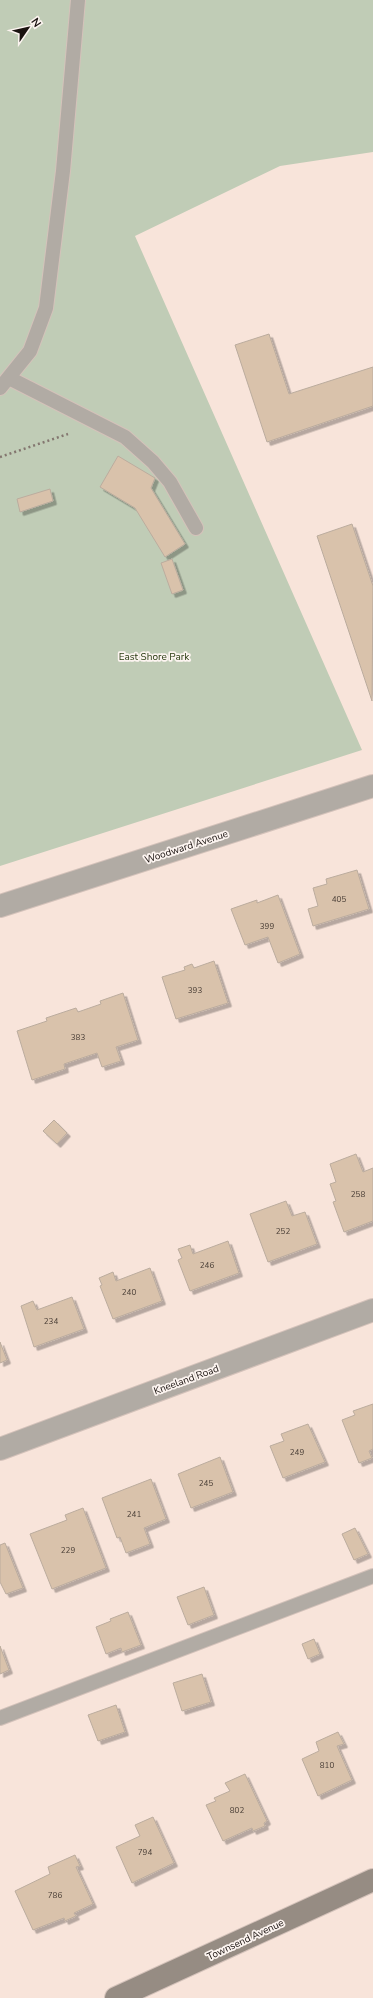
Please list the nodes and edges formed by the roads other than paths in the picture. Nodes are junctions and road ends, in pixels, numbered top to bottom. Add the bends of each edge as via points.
1 (78, 0) edge
2 (5, 383) edge
3 (196, 528) dead end
4 (373, 786) edge
5 (0, 906) edge
6 (373, 1310) edge
7 (0, 1449) edge
8 (373, 1576) edge
9 (0, 1718) edge
10 (373, 1880) edge
11 (116, 1998) edge

1 - 2 lane via 63,171 46,308 30,351
2 - 3 lane via 125,437 153,462 170,482
4 - 5 street, Woodward Avenue
6 - 7 street, Kneeland Road
8 - 9 lane
10 - 11 main road, Townsend Avenue

